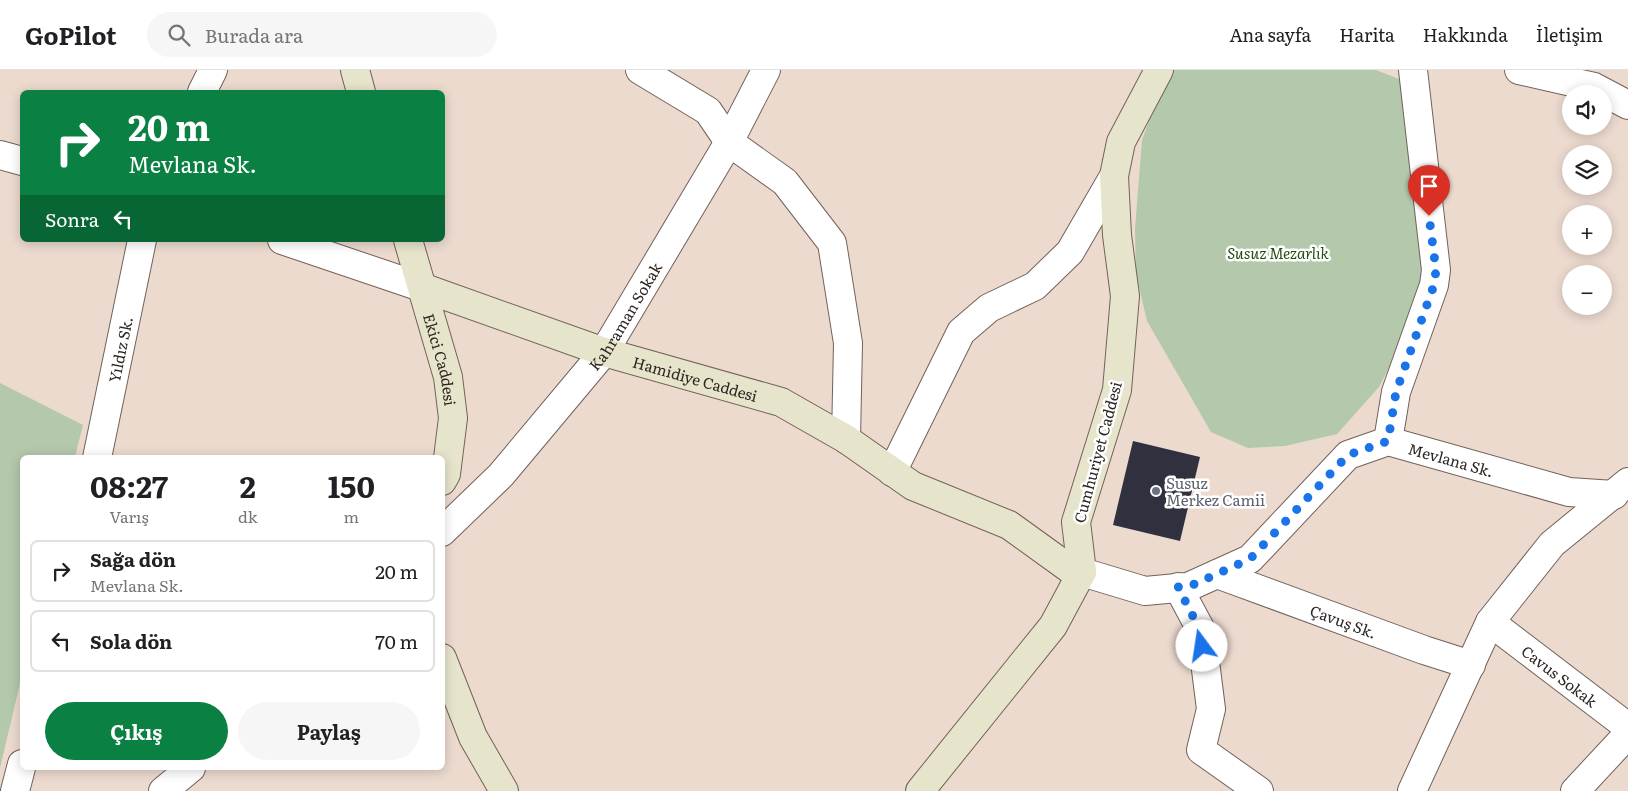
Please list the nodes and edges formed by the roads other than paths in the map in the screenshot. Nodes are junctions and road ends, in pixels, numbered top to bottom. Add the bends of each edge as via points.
1 (213, 70) edge
2 (355, 70) edge
3 (640, 70) edge
4 (766, 70) edge
5 (1159, 70) edge
6 (1413, 70) edge
7 (1519, 70) edge
8 (203, 90) edge
9 (360, 90) edge
10 (1628, 105) edge
11 (729, 142) junction
12 (0, 155) edge
13 (20, 160) edge
14 (1114, 176) junction
15 (142, 242) edge
16 (288, 242) edge
17 (409, 242) edge
18 (424, 288) junction
19 (604, 352) junction
20 (846, 439) junction
21 (1388, 441) junction
22 (98, 455) edge
23 (892, 472) junction
24 (445, 476) edge
25 (1621, 488) edge
26 (445, 529) edge
27 (1082, 572) junction
28 (1217, 574) junction
29 (1178, 587) junction
30 (1490, 622) junction
31 (1471, 665) junction
32 (445, 666) edge
33 (1628, 726) edge
34 (1628, 734) edge
35 (20, 770) edge
36 (189, 770) edge
37 (15, 791) edge
38 (163, 791) edge
39 (504, 791) edge
40 (920, 791) edge
41 (1259, 791) edge
42 (1412, 791) edge
43 (1575, 791) edge

1 - 8 street
2 - 9 main road
3 - 11 street via 708,110
4 - 11 street, Kahraman Sokak
5 - 14 main road, Cumhuriyet Caddesi via 1121,142
6 - 21 street via 1436,270 1434,285 1396,392
7 - 10 street via 1594,87
11 - 19 street, Kahraman Sokak
11 - 20 street via 785,182 832,243 848,343
12 - 13 street
14 - 23 street via 1070,252 1035,286 989,308 961,332
14 - 27 main road, Cumhuriyet Caddesi via 1116,235 1124,296 1117,390 1076,522
15 - 22 street, Yıldız Sk.
16 - 18 street, Hamidiye Caddesi
17 - 18 main road, Ekici Caddesi
18 - 19 main road, Hamidiye Caddesi
18 - 24 main road, Ekici Caddesi via 448,377 453,418
19 - 20 main road, Hamidiye Caddesi via 781,402
19 - 26 street, Kahraman Sokak via 501,475
20 - 23 main road, Hamidiye Caddesi
21 - 25 street, Mevlana Sk. via 1569,492
21 - 28 street, Mevlana Sk. via 1348,455 1250,559
23 - 27 main road, Hamidiye Caddesi via 913,486 1009,525 1070,569
25 - 30 street via 1552,544
27 - 29 street, Mevlana Sk. via 1145,591
27 - 40 main road via 1053,626
28 - 29 street, Mevlana Sk. via 1188,587
28 - 31 street, Çavuş Sk.
29 - 41 street via 1200,630 1211,709 1200,750
30 - 31 street
30 - 33 street, Cavus Sokak
31 - 42 street
32 - 39 main road via 473,737
34 - 43 street
35 - 37 street
36 - 38 street

